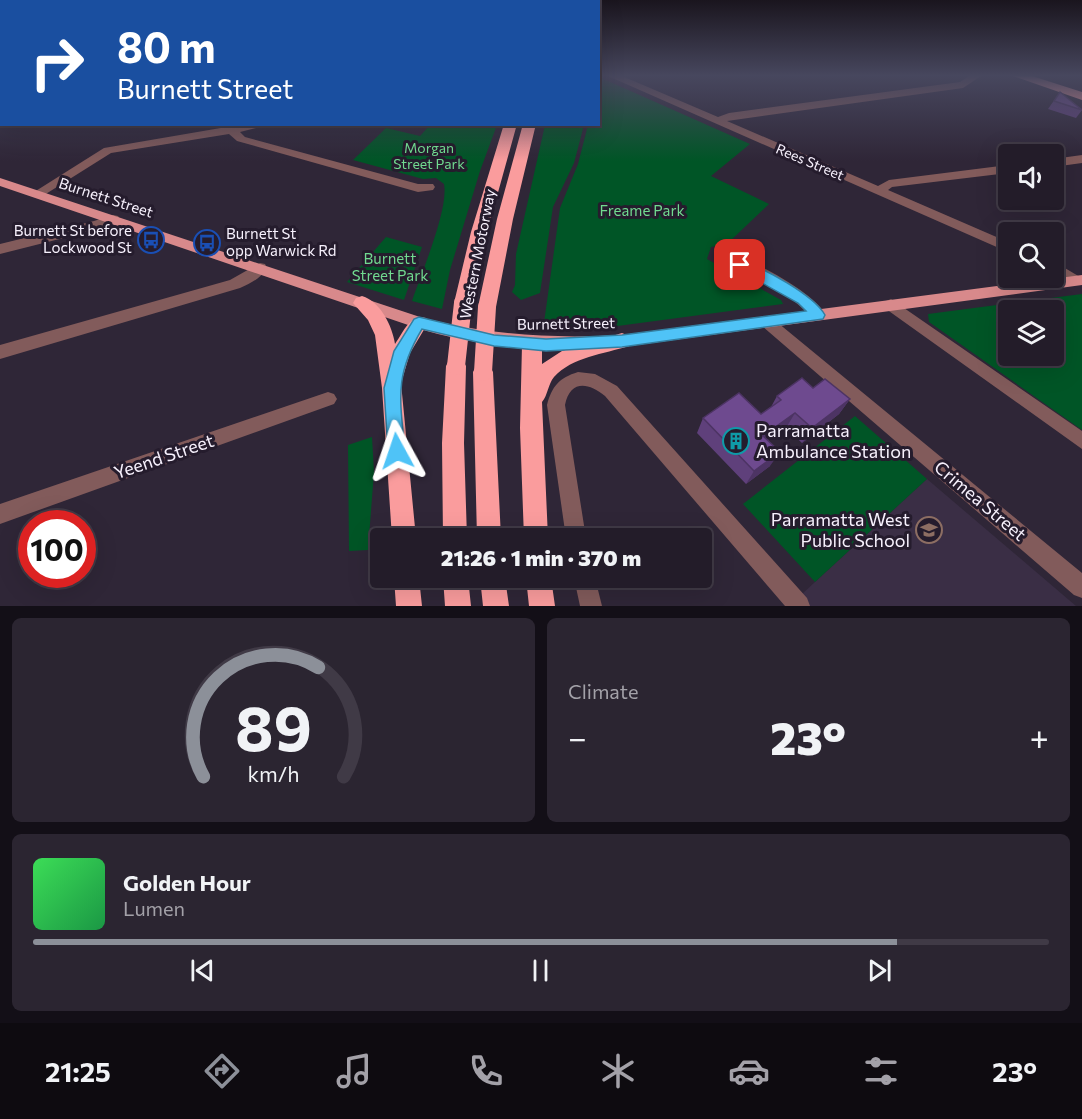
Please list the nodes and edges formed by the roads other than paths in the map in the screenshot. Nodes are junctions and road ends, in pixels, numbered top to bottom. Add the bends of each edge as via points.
1 (679, 104) edge
2 (817, 104) edge
3 (718, 121) junction
4 (258, 126) edge
5 (511, 126) edge
6 (529, 126) edge
7 (233, 132) junction
8 (1082, 159) edge
9 (1064, 161) edge
10 (998, 170) edge
11 (0, 182) edge
12 (429, 187) dead end
13 (879, 191) junction
14 (37, 194) junction
15 (113, 219) junction
16 (998, 243) edge
17 (0, 249) edge
18 (721, 255) dead end
19 (260, 268) junction
20 (1064, 272) edge
21 (1078, 280) edge
22 (362, 303) junction
23 (891, 305) junction
24 (818, 315) junction
25 (767, 322) junction
26 (419, 323) junction
27 (622, 341) junction
28 (532, 345) junction
29 (0, 352) edge
30 (392, 388) junction
31 (328, 399) dead end
32 (531, 428) junction
33 (1082, 441) edge
34 (0, 514) edge
35 (403, 528) edge
36 (455, 528) edge
37 (489, 528) edge
38 (536, 528) edge
39 (574, 528) edge
40 (1082, 586) edge
41 (408, 588) edge
42 (457, 588) edge
43 (494, 588) edge
44 (539, 588) edge
45 (587, 588) edge
46 (409, 606) edge
47 (458, 606) edge
48 (495, 606) edge
49 (542, 606) edge
50 (591, 606) edge
51 (799, 606) edge

1 - 3 street, Rees Street
2 - 3 street via 729,116
3 - 13 street, Rees Street
4 - 7 street
5 - 36 highway, Western Motorway, bridge via 479,232 463,303 453,443
6 - 37 highway, Western Motorway, bridge via 487,307 483,372
7 - 12 street via 241,140 418,188
7 - 14 street via 108,150
8 - 9 street
10 - 13 street via 889,184
11 - 14 main road, Burnett Street
13 - 16 street, Rees Street
14 - 15 main road, Burnett Street
15 - 17 street
15 - 19 main road, Burnett Street
18 - 24 street via 796,295
19 - 22 main road, Burnett Street
19 - 29 street via 248,279 226,287
20 - 21 street
21 - 23 main road, Burnett Street
22 - 26 main road, Burnett Street
22 - 30 highway via 375,315 384,334
23 - 24 main road, Burnett Street
23 - 33 street
24 - 25 main road, Burnett Street
25 - 27 main road, Burnett Street
25 - 40 street, Crimea Street
26 - 28 main road, Burnett Street via 470,336
26 - 30 highway via 401,351
27 - 28 main road, Burnett Street
27 - 32 highway via 567,357 549,368 538,385
28 - 32 highway
30 - 35 highway
31 - 34 street, Yeend Street
32 - 38 highway
39 - 51 street via 556,412 559,391 573,380 593,379 607,387
41 - 46 highway
42 - 47 highway
43 - 48 highway
44 - 49 highway
45 - 50 street

